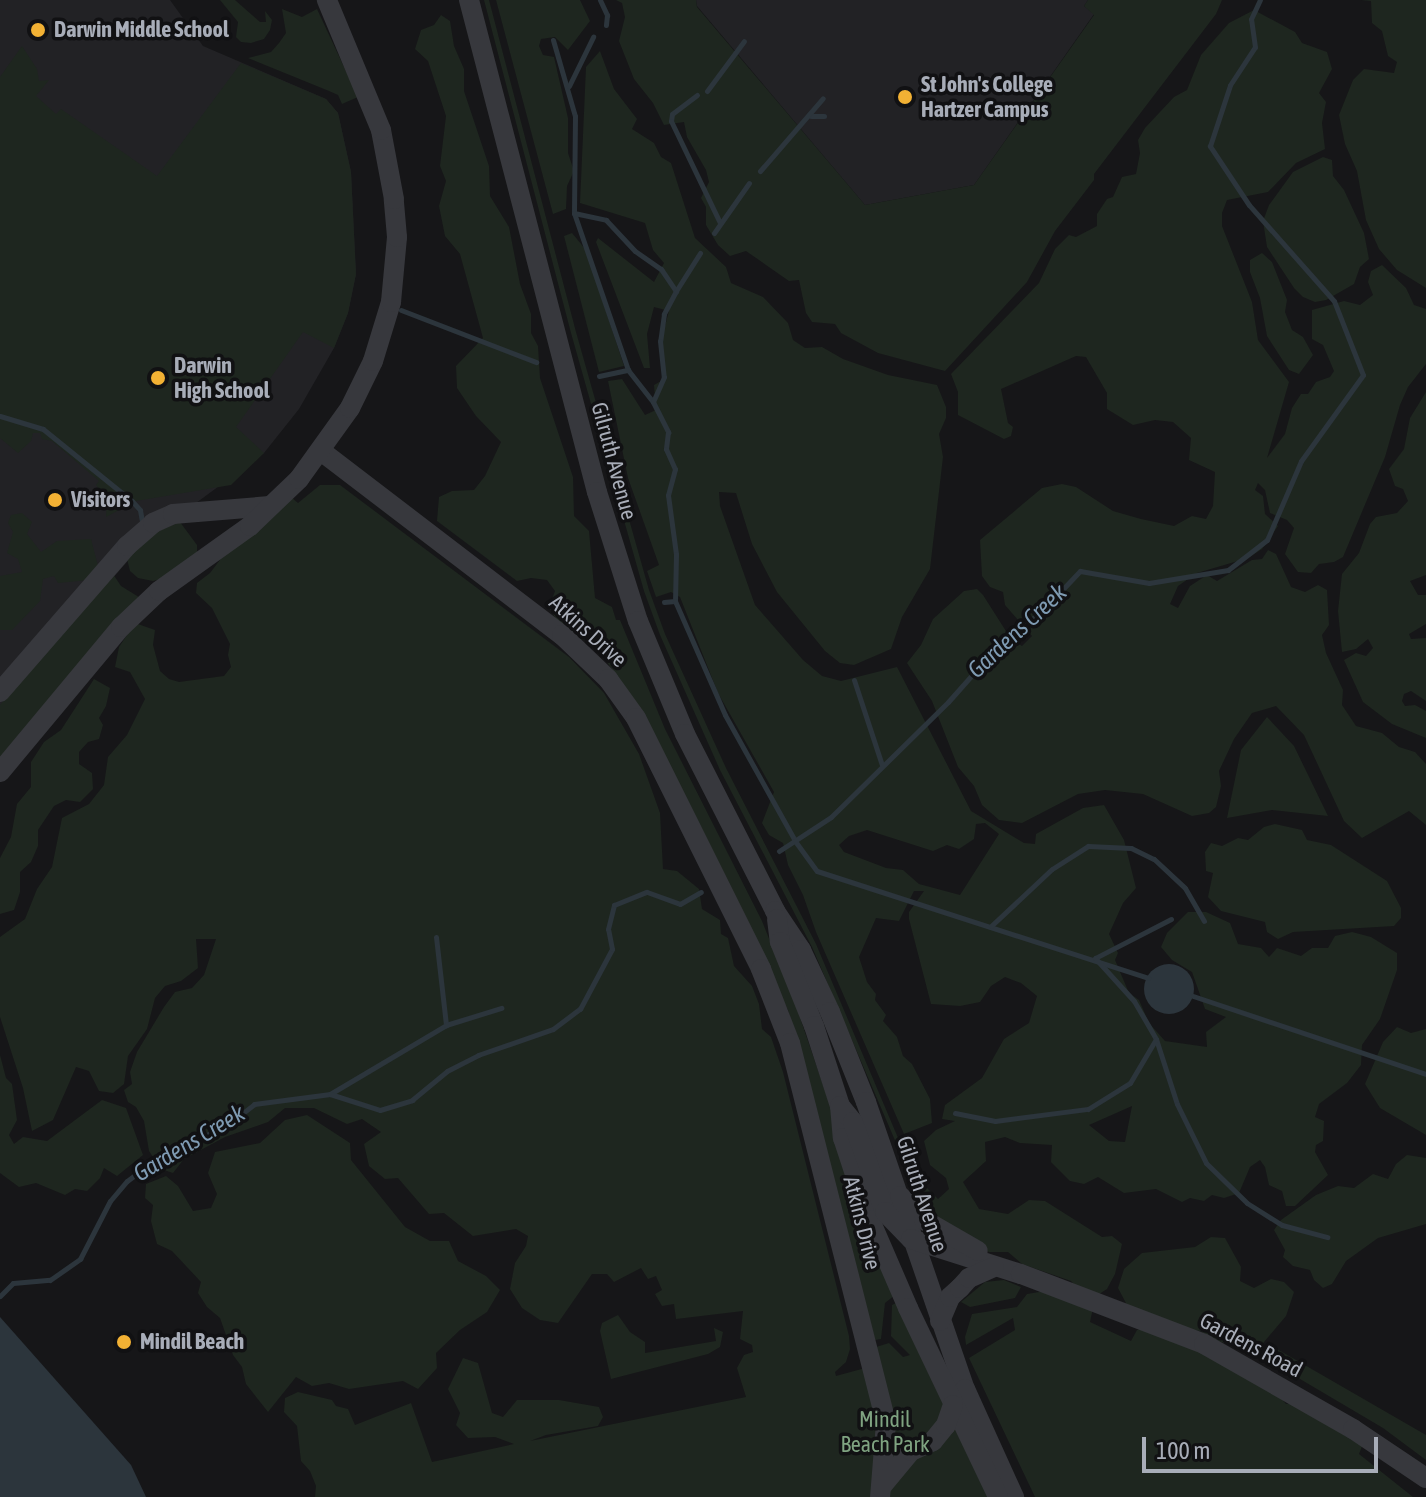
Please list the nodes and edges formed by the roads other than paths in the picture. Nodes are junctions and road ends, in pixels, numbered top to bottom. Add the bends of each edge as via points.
1 (327, 0) edge
2 (469, 0) edge
3 (321, 451) junction
4 (270, 506) junction
5 (0, 692) edge
6 (0, 772) edge
7 (775, 911) junction
8 (840, 1106) junction
9 (898, 1193) junction
10 (911, 1239) junction
11 (994, 1267) junction
12 (1021, 1274) junction
13 (940, 1321) junction
14 (953, 1405) junction
15 (886, 1433) junction
16 (933, 1441) junction
17 (974, 1450) junction
18 (911, 1451) junction
19 (996, 1461) junction
20 (1403, 1463) junction
21 (1426, 1478) edge
22 (1426, 1486) edge
23 (881, 1492) edge
24 (998, 1497) edge
25 (1014, 1497) edge

1 - 3 street via 381,130 397,237 383,333 350,408
2 - 7 street, Gilruth Avenue via 625,583 671,706
3 - 4 street
3 - 15 street, Atkins Drive via 562,635 608,679 636,718 761,969 790,1043
4 - 5 street via 173,514 153,523
4 - 6 street via 121,627
7 - 8 street, Gilruth Avenue via 780,942
7 - 9 street, Gilruth Avenue via 801,950 830,1012
8 - 10 street, Gardens Road via 853,1122 885,1212
8 - 14 street, Gilruth Avenue via 843,1138 870,1220
9 - 10 street, Gilruth Avenue
9 - 12 street, Gardens Road via 924,1220
10 - 11 street, Gardens Road
10 - 13 street, Gilruth Avenue
11 - 12 street, Gardens Road
11 - 13 street via 969,1278 950,1297
12 - 20 street, Gardens Road via 1204,1344
13 - 19 street, Gilruth Avenue
14 - 16 street
14 - 17 street, Gilruth Avenue
15 - 18 street
15 - 23 street, Atkins Drive
16 - 17 street
16 - 18 street
17 - 19 street
17 - 24 street, Gilruth Avenue
18 - 23 street
19 - 25 street, Gilruth Avenue
20 - 21 street, Gardens Road
20 - 22 street, Gardens Road

